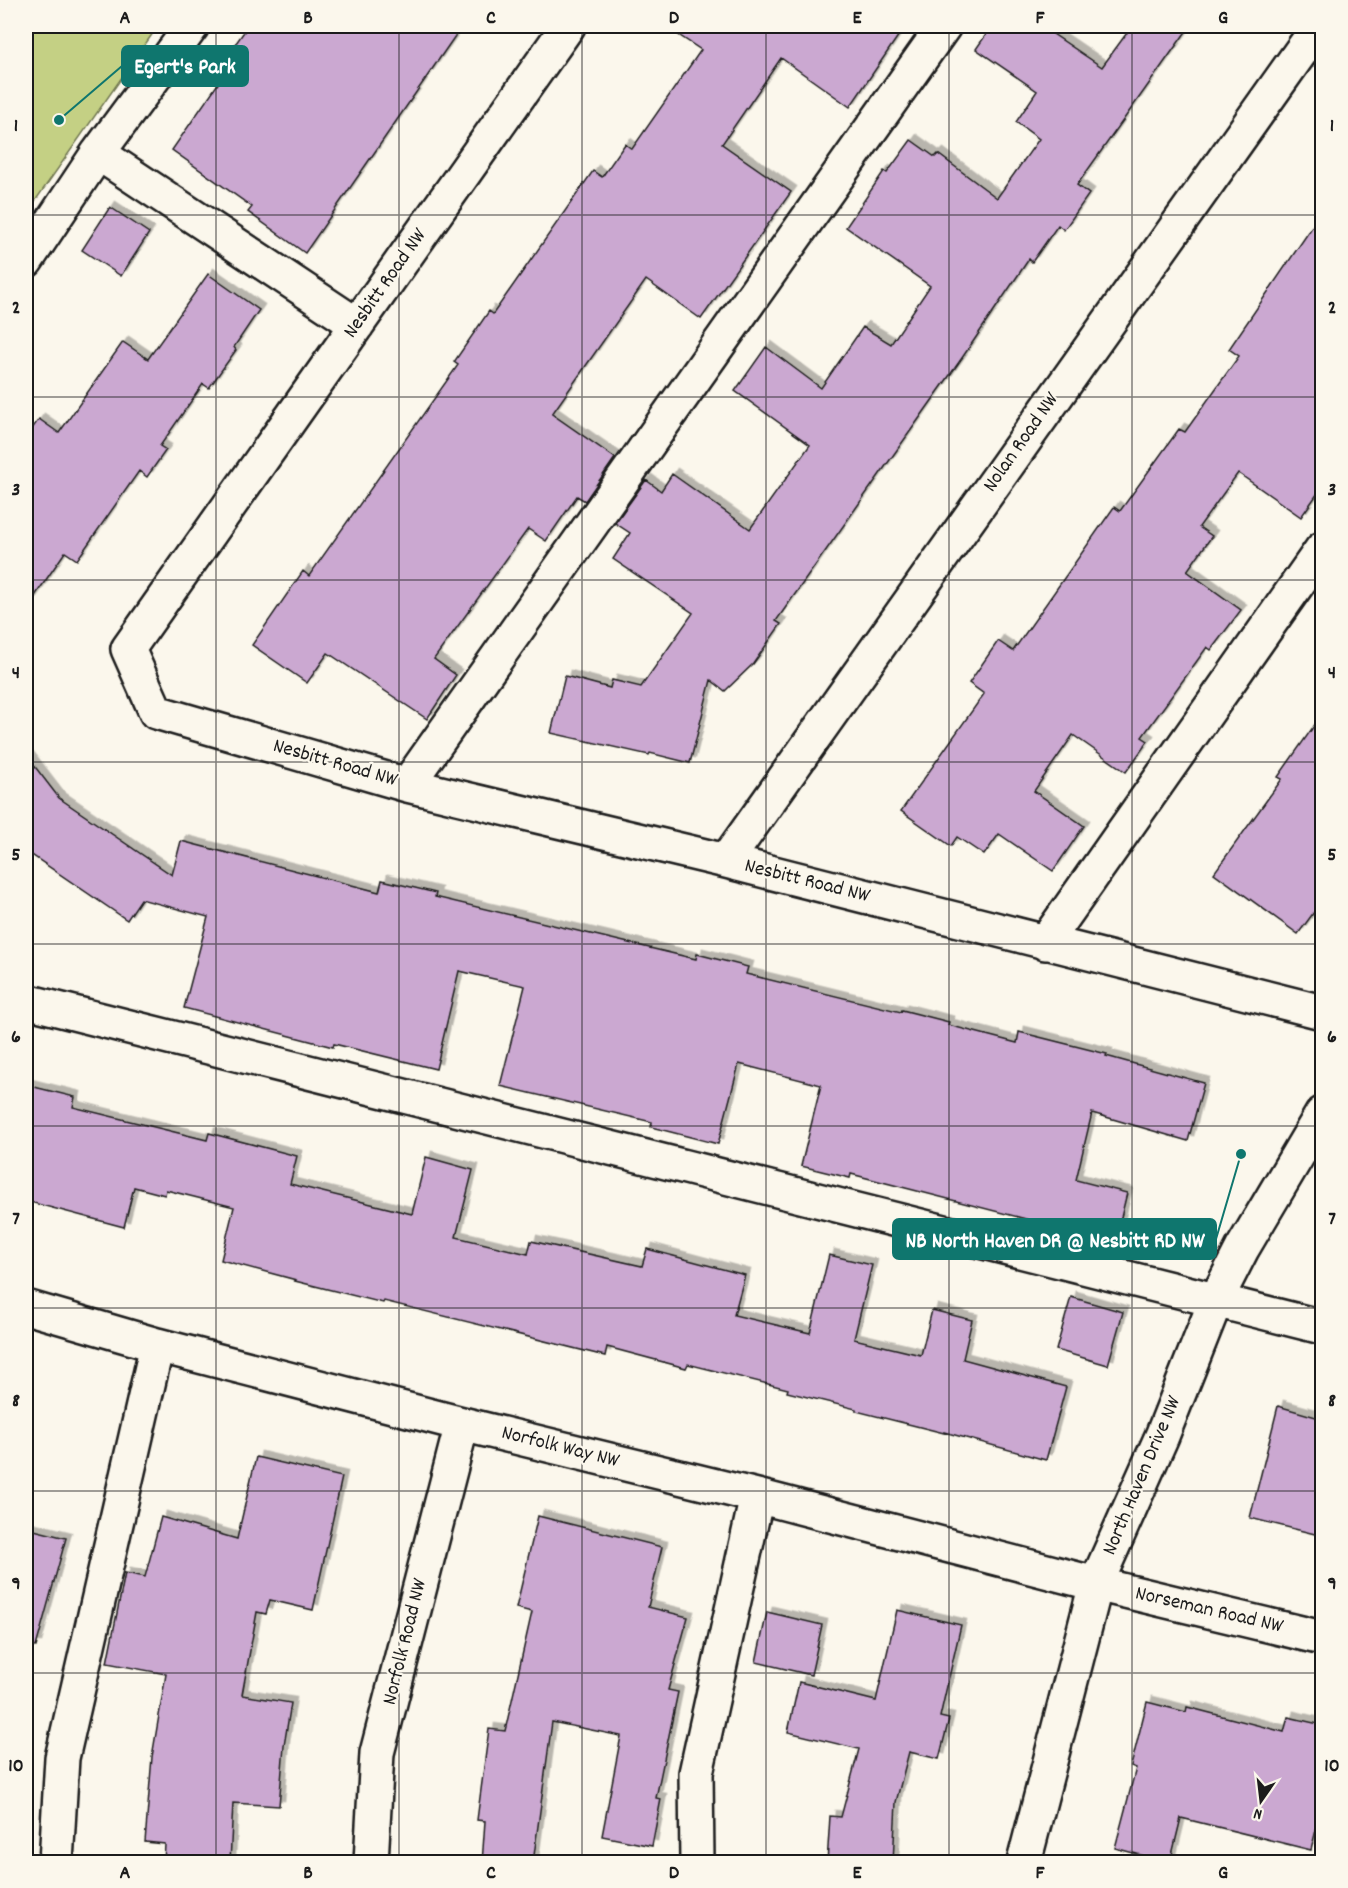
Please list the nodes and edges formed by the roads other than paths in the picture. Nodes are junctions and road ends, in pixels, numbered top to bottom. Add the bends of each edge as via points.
1 (192, 26) edge
2 (568, 26) edge
3 (944, 26) edge
4 (1319, 26) edge
5 (98, 153) junction
6 (26, 261) edge
7 (357, 325) junction
8 (1323, 549) edge
9 (407, 785) junction
10 (726, 861) junction
11 (1045, 943) junction
12 (26, 1001) edge
13 (1323, 1012) edge
14 (1323, 1114) edge
15 (1216, 1300) junction
16 (26, 1308) edge
17 (1323, 1327) edge
18 (157, 1345) junction
19 (462, 1424) junction
20 (757, 1496) junction
21 (1096, 1584) junction
22 (1323, 1638) edge
23 (56, 1863) edge
24 (371, 1863) edge
25 (697, 1863) edge
26 (1024, 1863) edge

1 - 5 street
2 - 7 street, Nesbitt Road NW
3 - 9 street
4 - 10 street, Nolan Road NW
5 - 6 street
5 - 7 street
7 - 9 street, Nesbitt Road NW via 128,649 156,712
8 - 11 street
9 - 10 street, Nesbitt Road NW
10 - 11 street, Nesbitt Road NW
11 - 13 street, Nesbitt Road NW
12 - 15 street
14 - 15 street, North Haven Drive NW via 1247,1240
15 - 17 street
15 - 21 street, North Haven Drive NW via 1162,1436
16 - 18 street, Norfolk Way NW
18 - 19 street, Norfolk Way NW
18 - 23 street via 62,1758
19 - 20 street, Norfolk Way NW
19 - 24 street, Norfolk Road NW via 377,1753
20 - 21 street, Norfolk Way NW
20 - 25 street via 696,1773
21 - 22 street, Norseman Road NW
21 - 26 street, North Haven Drive NW

